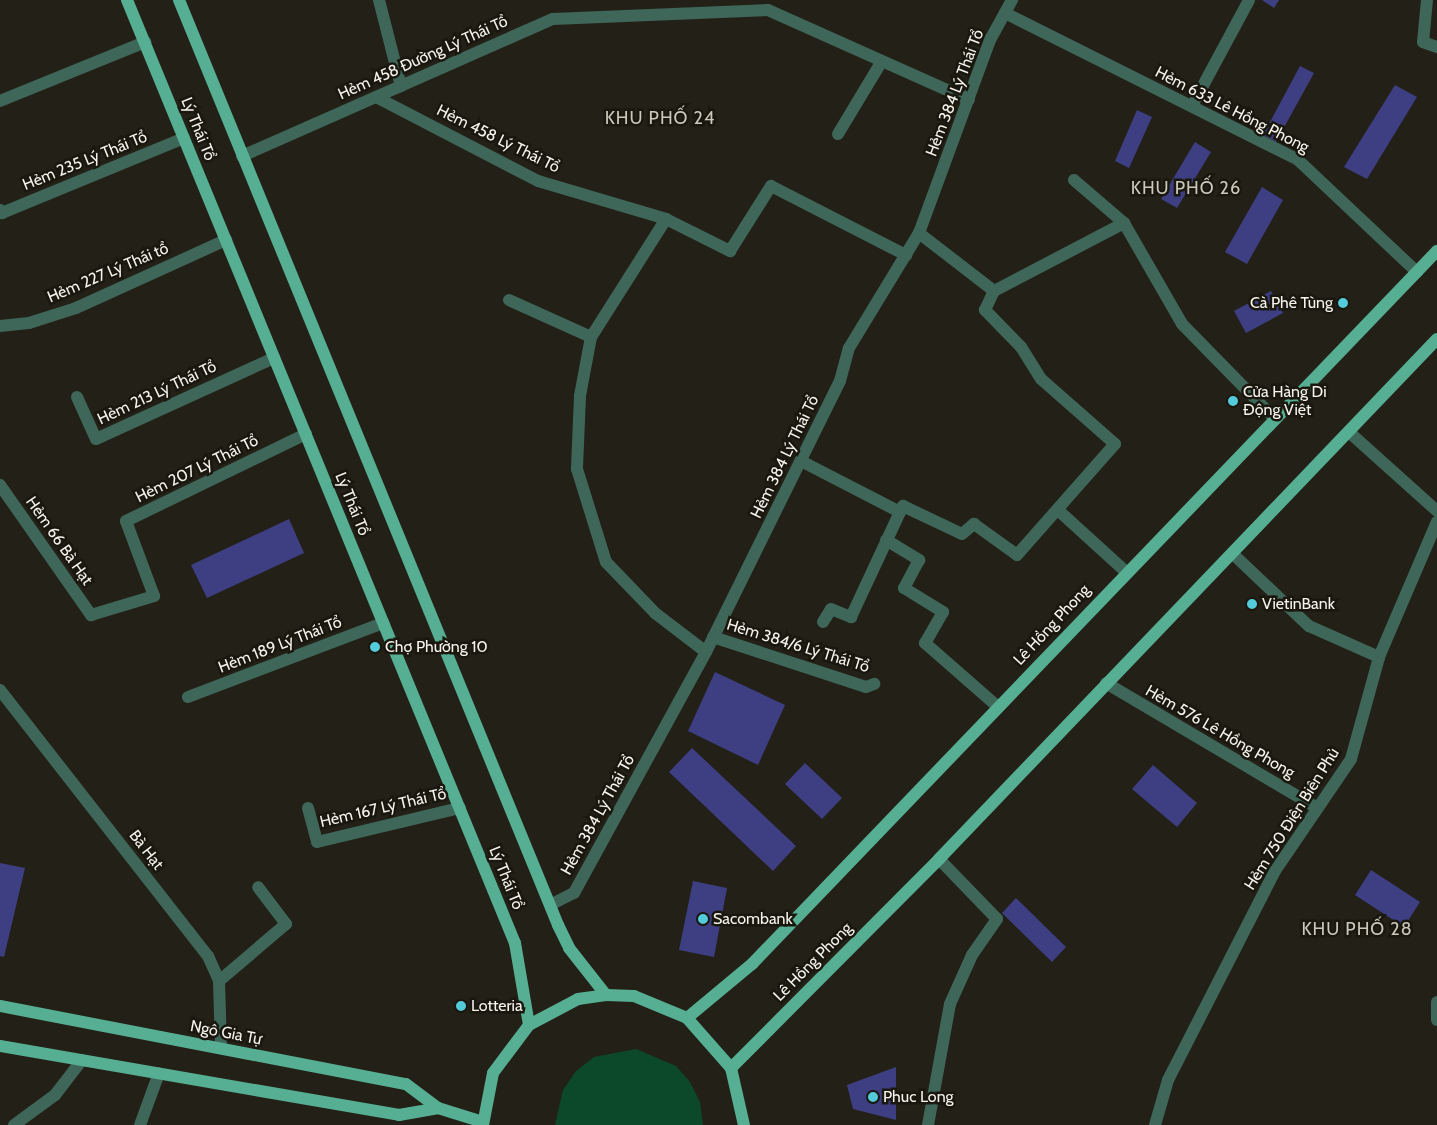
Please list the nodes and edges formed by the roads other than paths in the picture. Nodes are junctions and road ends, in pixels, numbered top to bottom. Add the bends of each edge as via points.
1 (127, 0) edge
2 (179, 0) edge
3 (379, 0) edge
4 (1012, 0) edge
5 (1248, 0) edge
6 (1426, 0) edge
7 (1005, 12) junction
8 (145, 42) junction
9 (1437, 48) edge
10 (882, 61) junction
11 (400, 86) junction
12 (376, 97) junction
13 (969, 100) junction
14 (0, 101) edge
15 (1192, 106) junction
16 (838, 134) dead end
17 (184, 138) junction
18 (242, 156) junction
19 (1074, 180) dead end
20 (0, 210) edge
21 (666, 219) junction
22 (1124, 223) junction
23 (919, 232) junction
24 (226, 240) junction
25 (1437, 251) edge
26 (906, 255) junction
27 (1417, 272) junction
28 (994, 291) junction
29 (509, 300) dead end
30 (0, 326) edge
31 (591, 337) junction
32 (1437, 339) edge
33 (274, 358) junction
34 (77, 397) dead end
35 (1273, 418) junction
36 (1349, 432) junction
37 (306, 434) junction
38 (801, 461) junction
39 (0, 485) edge
40 (1058, 510) junction
41 (1437, 511) edge
42 (900, 512) junction
43 (1437, 522) edge
44 (886, 540) junction
45 (1233, 554) junction
46 (1125, 571) junction
47 (90, 615) joint
48 (823, 622) dead end
49 (383, 623) junction
50 (713, 637) junction
51 (706, 652) junction
52 (1380, 657) junction
53 (1106, 683) junction
54 (874, 684) dead end
55 (0, 690) edge
56 (188, 697) dead end
57 (997, 706) junction
58 (308, 808) dead end
59 (460, 808) junction
60 (1317, 808) junction
61 (939, 859) junction
62 (258, 887) dead end
63 (550, 905) junction
64 (219, 981) junction
65 (606, 994) junction
66 (1437, 1002) edge
67 (0, 1006) edge
68 (688, 1018) junction
69 (1437, 1020) edge
70 (529, 1025) junction
71 (0, 1046) edge
72 (221, 1048) junction
73 (82, 1060) junction
74 (731, 1068) junction
75 (159, 1073) junction
76 (438, 1108) junction
77 (483, 1123) edge
78 (14, 1125) edge
79 (140, 1125) edge
80 (744, 1125) edge
81 (928, 1125) edge
82 (1155, 1125) edge

1 - 8 main road, Lý Thái Tổ
2 - 18 main road, Lý Thái Tổ
3 - 11 street
4 - 7 street, Hẻm 384 Lý Thái Tổ
5 - 15 street
6 - 9 street via 1423,42
7 - 13 street, Hẻm 384 Lý Thái Tổ
7 - 15 street, Hẻm 633 Lê Hồng Phong
8 - 14 street
8 - 17 main road, Lý Thái Tổ
10 - 11 street, Hẻm 458 Đường Lý Thái Tổ via 768,10 552,19
10 - 13 street, Hẻm 458 Đường Lý Thái Tổ
10 - 16 street
11 - 12 street, Hẻm 458 Đường Lý Thái Tổ
12 - 18 street, Hẻm 458 Đường Lý Thái Tổ
12 - 21 street, Hẻm 458 Lý Thái Tổ via 538,181
13 - 23 street, Hẻm 384 Lý Thái Tổ
15 - 27 street, Hẻm 633 Lê Hồng Phong via 1297,159 1330,186
17 - 20 street, Hẻm 235 Lý Thái Tổ via 2,213
17 - 24 main road, Lý Thái Tổ
18 - 63 main road, Lý Thái Tổ
19 - 22 street
21 - 26 street, Hẻm 458 Lý Thái Tổ via 730,250 772,186
21 - 31 street
22 - 28 street
22 - 35 street via 1182,324
23 - 26 street, Hẻm 384 Lý Thái Tổ
23 - 28 street
24 - 30 street, Hẻm 227 Lý Thái tổ via 76,308 29,323
24 - 33 main road, Lý Thái Tổ
25 - 27 main road, Lê Hồng Phong
26 - 38 street, Hẻm 384 Lý Thái Tổ via 849,348 840,381
27 - 35 main road, Lê Hồng Phong
28 - 40 street via 985,310 1021,347 1041,379 1115,444
29 - 31 street
31 - 51 street via 580,396 577,469 606,562 655,613
32 - 36 main road, Lê Hồng Phong
33 - 34 street, Hẻm 213 Lý Thái Tổ via 96,439
33 - 37 main road, Lý Thái Tổ
35 - 46 main road, Lê Hồng Phong
36 - 41 street
36 - 45 main road, Lê Hồng Phong
37 - 47 street, Hẻm 207 Lý Thái Tổ via 126,521 154,596
37 - 49 main road, Lý Thái Tổ
38 - 42 street
38 - 50 street, Hẻm 384 Lý Thái Tổ
39 - 47 street, Hẻm 66 Bà Hạt
40 - 42 street via 1017,555 974,524 962,534 903,506
40 - 46 street
42 - 44 street
43 - 52 street, Hẻm 750 Điện Biên Phủ
44 - 48 street via 851,617 831,609
44 - 57 street via 919,560 904,588 937,608 944,617 925,642
45 - 52 street via 1309,626
45 - 53 main road, Lê Hồng Phong
46 - 57 main road, Lê Hồng Phong
49 - 56 street, Hẻm 189 Lý Thái Tổ
49 - 59 main road, Lý Thái Tổ
50 - 51 street, Hẻm 384 Lý Thái Tổ
50 - 54 street, Hẻm 384/6 Lý Thái Tổ via 866,687
51 - 63 street, Hẻm 384 Lý Thái Tổ via 574,893
52 - 60 street, Hẻm 750 Điện Biên Phủ via 1351,759
53 - 60 street, Hẻm 576 Lê Hồng Phong
53 - 61 main road, Lê Hồng Phong
55 - 64 street, Bà Hạt via 208,956
57 - 68 main road, Lê Hồng Phong via 752,964
58 - 59 street, Hẻm 167 Lý Thái Tổ via 318,842
59 - 70 main road, Lý Thái Tổ via 515,943
60 - 82 street, Hẻm 750 Điện Biên Phủ via 1266,888 1168,1080
61 - 74 main road, Lê Hồng Phong
61 - 81 street via 997,919 972,955 950,1004
62 - 64 street via 286,924
63 - 65 main road, Lý Thái Tổ via 569,948
64 - 72 street, Bà Hạt
65 - 68 main road via 634,996
65 - 70 main road via 578,999
66 - 69 street
67 - 72 main road, Ngô Gia Tự
68 - 74 main road
70 - 77 main road via 493,1073
71 - 73 main road, Ngô Gia Tự
72 - 76 main road, Ngô Gia Tự via 406,1084
73 - 75 main road, Ngô Gia Tự
73 - 78 street via 55,1095
74 - 80 main road
75 - 76 main road, Ngô Gia Tự via 399,1115
75 - 79 street
76 - 77 main road, Ngô Gia Tự

